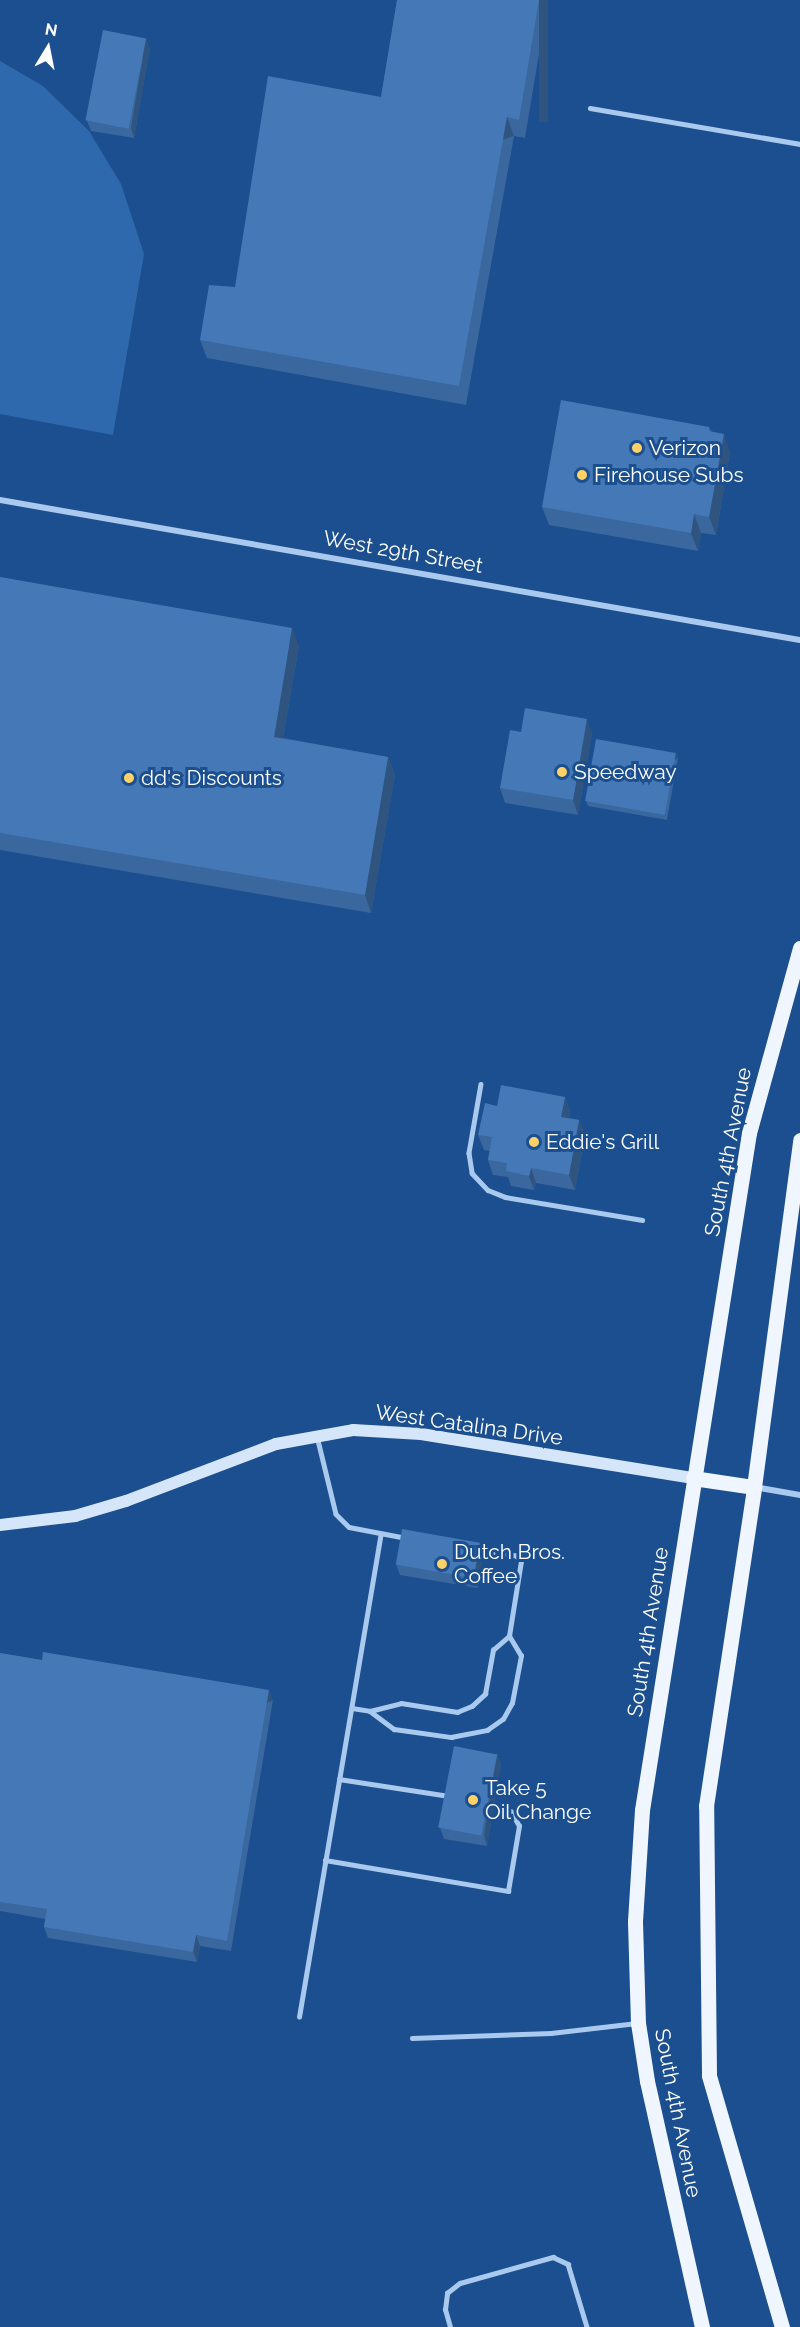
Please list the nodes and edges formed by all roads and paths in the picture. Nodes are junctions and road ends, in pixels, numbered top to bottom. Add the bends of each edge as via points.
1 (590, 108) dead end
2 (800, 144) edge
3 (0, 500) edge
4 (800, 640) edge
5 (800, 948) edge
6 (481, 1084) dead end
7 (800, 1140) edge
8 (795, 1216) edge
9 (642, 1220) dead end
10 (316, 1435) junction
11 (693, 1478) junction
12 (754, 1487) junction
13 (800, 1495) edge
14 (0, 1525) edge
15 (381, 1534) junction
16 (415, 1539) edge
17 (471, 1549) edge
18 (509, 1636) junction
19 (352, 1708) junction
20 (370, 1711) junction
21 (339, 1779) junction
22 (451, 1796) edge
23 (494, 1804) edge
24 (325, 1860) junction
25 (298, 2017) dead end
26 (638, 2023) junction
27 (412, 2038) dead end
28 (450, 2327) edge
29 (587, 2327) edge
30 (702, 2327) edge
31 (782, 2327) edge

1 - 2 lane
3 - 4 street, West 29th Street
5 - 11 main road, South 4th Avenue via 749,1132
6 - 9 lane via 469,1153 472,1173 488,1190 505,1197
7 - 8 main road, South 4th Avenue
8 - 12 main road, South 4th Avenue
10 - 11 street, West Catalina Drive via 353,1430 421,1434
10 - 14 street, West Catalina Drive via 276,1444 126,1501 75,1516
10 - 15 lane via 336,1514 349,1527
11 - 12 main road
11 - 26 main road, South 4th Avenue via 642,1810 635,1921
12 - 13 street
12 - 31 main road, South 4th Avenue via 706,1806 709,2075
15 - 16 lane
15 - 19 lane
17 - 18 lane via 516,1556 521,1561
18 - 20 lane via 493,1650 485,1694 472,1707 456,1712 401,1703
18 - 20 lane via 521,1656 512,1703 502,1719 487,1730 451,1737 394,1729
19 - 20 lane
19 - 21 lane
21 - 22 lane
21 - 24 lane
23 - 24 lane via 511,1812 519,1826 508,1891
24 - 25 lane
26 - 27 lane via 551,2033
26 - 30 main road, South 4th Avenue via 647,2081
28 - 29 lane via 445,2310 447,2293 460,2283 553,2258 568,2264

